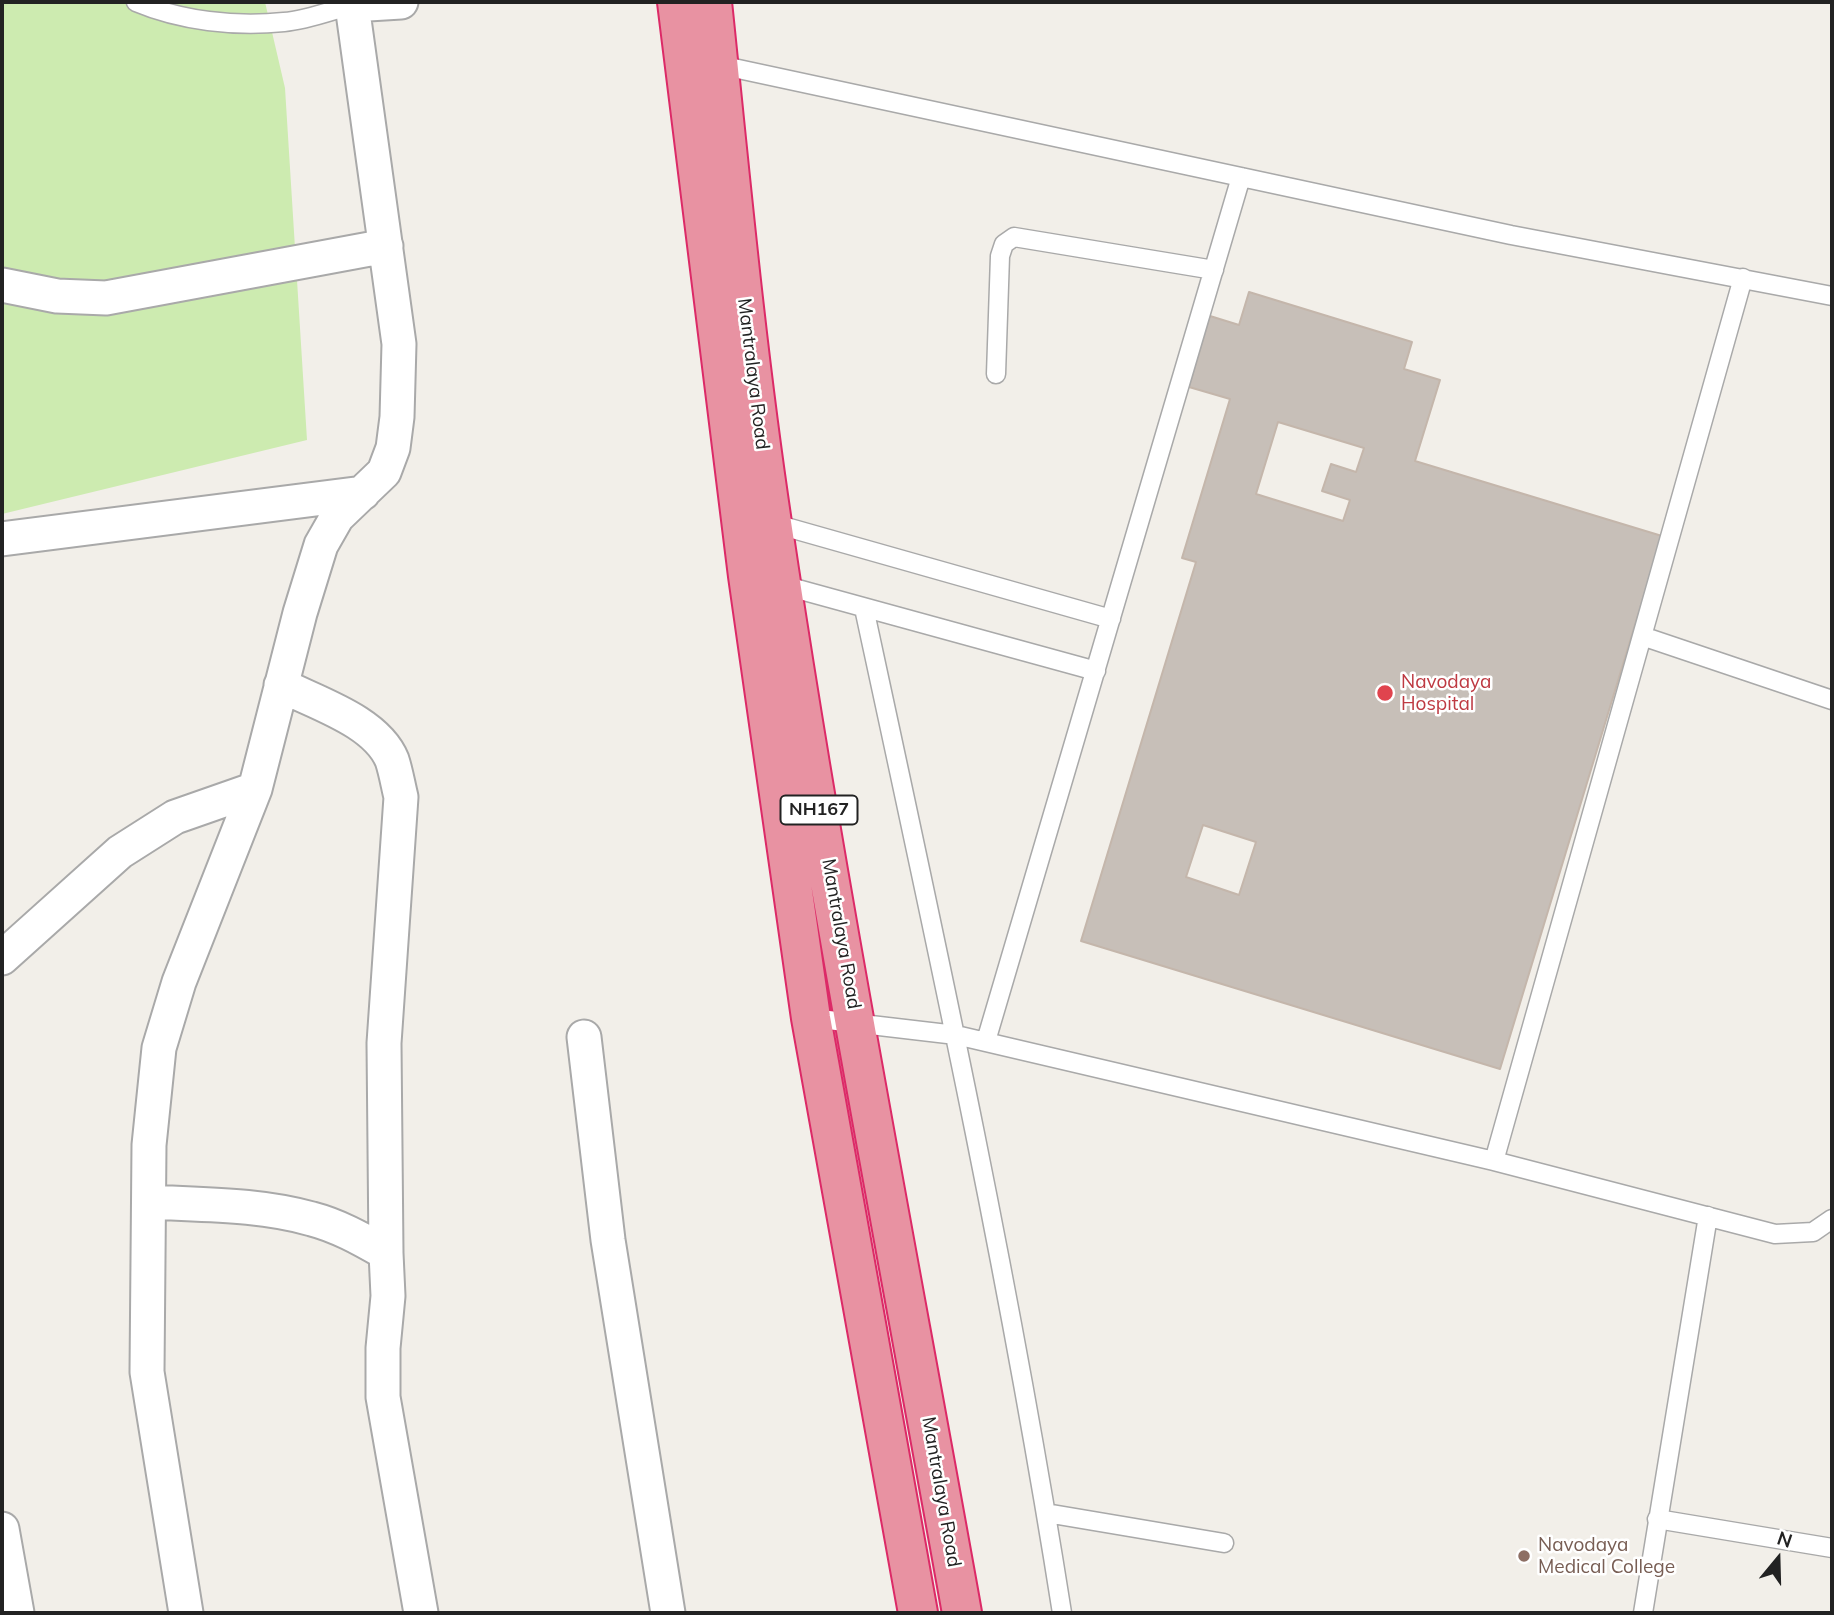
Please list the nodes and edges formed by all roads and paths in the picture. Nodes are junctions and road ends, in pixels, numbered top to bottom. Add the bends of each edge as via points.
1 (136, 2) edge
2 (401, 2) edge
3 (677, 2) edge
4 (712, 2) edge
5 (352, 5) junction
6 (701, 62) junction
7 (1241, 177) junction
8 (386, 246) junction
9 (1214, 270) junction
10 (1743, 278) junction
11 (2, 285) edge
12 (1832, 296) edge
13 (996, 374) dead end
14 (363, 493) junction
15 (757, 519) junction
16 (2, 539) edge
17 (765, 580) junction
18 (864, 608) junction
19 (1111, 619) junction
20 (1642, 636) junction
21 (1096, 671) junction
22 (281, 685) junction
23 (1832, 700) edge
24 (255, 789) junction
25 (2, 958) edge
26 (811, 1018) junction
27 (857, 1021) junction
28 (956, 1035) junction
29 (584, 1037) dead end
30 (986, 1041) junction
31 (1494, 1161) junction
32 (149, 1202) junction
33 (1708, 1216) junction
34 (1832, 1219) edge
35 (386, 1253) junction
36 (1046, 1513) junction
37 (1657, 1519) junction
38 (2, 1529) edge
39 (1224, 1543) dead end
40 (1832, 1548) edge
41 (17, 1613) edge
42 (186, 1613) edge
43 (421, 1613) edge
44 (668, 1613) edge
45 (918, 1613) edge
46 (962, 1613) edge
47 (1062, 1613) edge
48 (1643, 1613) edge

1 - 5 lane via 195,20 232,22 285,22
2 - 5 street
3 - 6 highway, Mantralaya Road / NH167
4 - 6 highway, Mantralaya Road / NH167
5 - 8 street
6 - 7 lane
6 - 15 highway, Mantralaya Road / NH167
7 - 9 lane
7 - 10 lane via 1511,235
8 - 11 street via 106,298 57,296
8 - 14 street via 399,344 397,417 384,472
9 - 13 lane via 1014,237 1004,244 1000,256
9 - 19 lane
10 - 12 lane
10 - 20 lane
14 - 16 street
14 - 22 street via 337,517 321,545
15 - 17 highway, Mantralaya Road / NH167
15 - 19 lane
17 - 18 lane
17 - 26 highway, Mantralaya Road / NH167
17 - 27 highway, Mantralaya Road / NH167
18 - 21 lane
18 - 28 lane
19 - 21 lane
20 - 23 lane
20 - 31 lane
21 - 30 lane
22 - 24 street
22 - 35 street via 354,722 375,738 391,759 401,797 384,1044
24 - 25 street via 175,817 120,852
24 - 32 street via 179,982 159,1048 149,1144
26 - 27 lane
26 - 45 highway, Mantralaya Road / NH167
27 - 28 lane
27 - 46 highway, Mantralaya Road / NH167
28 - 30 lane
28 - 36 lane
29 - 44 street via 608,1240
30 - 31 lane
31 - 33 lane
32 - 35 street via 254,1208 313,1219
32 - 42 street via 147,1372
33 - 34 lane via 1775,1234 1813,1232
33 - 37 lane
35 - 43 street via 383,1397
36 - 39 lane
36 - 47 lane
37 - 40 lane
37 - 48 lane
38 - 41 street

